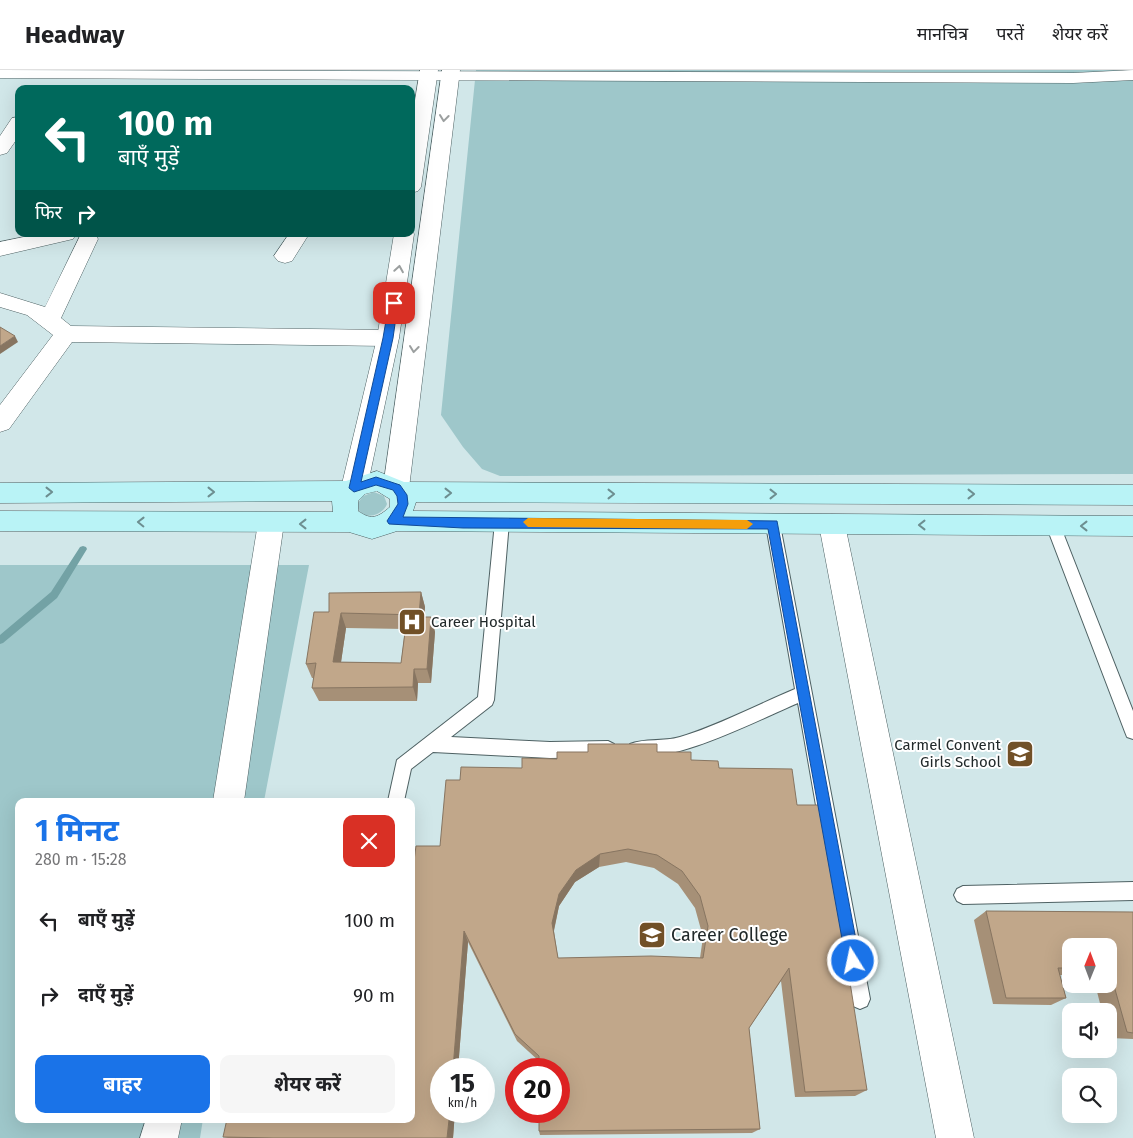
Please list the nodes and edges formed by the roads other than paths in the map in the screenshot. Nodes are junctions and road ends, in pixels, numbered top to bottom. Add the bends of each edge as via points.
1 (429, 72) edge
2 (450, 72) edge
3 (0, 73) edge
4 (62, 73) junction
5 (317, 74) junction
6 (1133, 75) edge
7 (54, 85) edge
8 (308, 85) edge
9 (15, 128) edge
10 (0, 149) edge
11 (415, 161) edge
12 (53, 237) edge
13 (297, 237) edge
14 (404, 237) edge
15 (88, 239) dead end
16 (0, 249) edge
17 (285, 256) dead end
18 (0, 300) edge
19 (58, 326) junction
20 (388, 338) junction
21 (0, 423) edge
22 (353, 489) junction
23 (398, 490) junction
24 (0, 493) edge
25 (1133, 495) edge
26 (0, 521) edge
27 (392, 521) junction
28 (352, 522) junction
29 (502, 522) junction
30 (272, 523) junction
31 (773, 524) junction
32 (832, 525) junction
33 (1053, 526) junction
34 (1133, 526) edge
35 (804, 693) junction
36 (1133, 732) edge
37 (430, 744) junction
38 (228, 798) edge
39 (397, 798) edge
40 (1133, 891) edge
41 (963, 895) dead end
42 (860, 1000) dead end
43 (163, 1123) edge
44 (159, 1138) edge
45 (955, 1138) edge

1 - 2 street
1 - 5 street
1 - 11 street
2 - 6 street via 1073,78
2 -> 23 street
3 - 4 street
4 - 5 street
4 - 7 street
5 - 8 street
9 - 10 street
12 - 16 street
13 - 17 street
20 -> 14 street
15 - 19 street via 67,286
18 - 19 street via 26,306
19 - 20 street
19 - 21 street
20 - 22 street
22 - 23 main road via 376,481
24 -> 22 main road
22 - 28 main road via 343,504 344,513
23 -> 25 main road
23 - 27 main road via 403,504
30 -> 26 main road
27 - 28 main road via 370,528
27 - 29 main road
28 -> 30 main road
29 - 31 main road
29 - 37 lane via 486,700
30 - 38 street
31 - 32 main road
31 - 35 lane
33 -> 32 main road
32 - 45 street
34 -> 33 main road
33 - 36 lane
35 - 37 lane via 682,744 660,749 550,750
35 - 42 lane
37 - 39 lane via 403,765
40 - 41 lane
43 - 44 street

